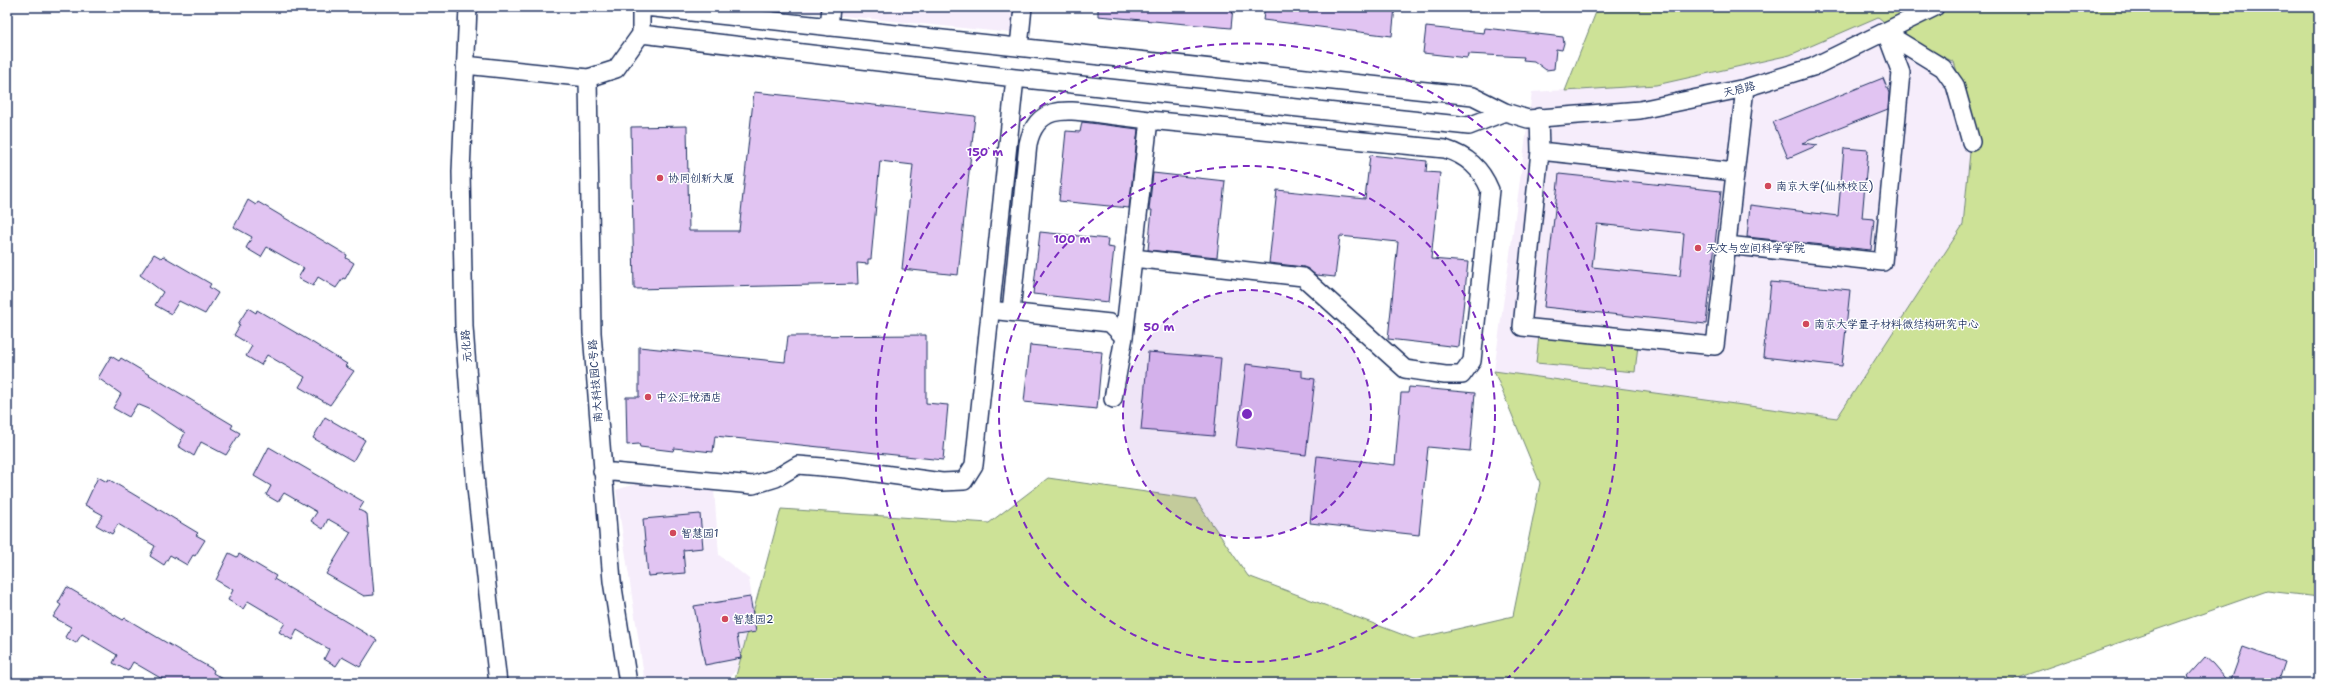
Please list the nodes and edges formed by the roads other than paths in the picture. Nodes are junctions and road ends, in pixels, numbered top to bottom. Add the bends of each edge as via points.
1 (468, 7) edge
2 (641, 7) edge
3 (645, 7) edge
4 (831, 7) edge
5 (1023, 7) edge
6 (1935, 7) edge
7 (829, 27) junction
8 (1886, 32) junction
9 (641, 34) junction
10 (1019, 47) junction
11 (465, 65) junction
12 (588, 78) junction
13 (1015, 78) junction
14 (1745, 88) junction
15 (1505, 112) junction
16 (1533, 118) junction
17 (1149, 120) junction
18 (1971, 142) dead end
19 (1540, 151) junction
20 (1735, 172) junction
21 (1727, 245) junction
22 (1133, 258) junction
23 (991, 310) junction
24 (1010, 312) junction
25 (1124, 337) junction
26 (1114, 399) dead end
27 (602, 472) junction
28 (498, 683) edge
29 (628, 683) edge

1 - 11 street, 元化路
2 - 9 street
3 - 7 street
4 - 7 street
5 - 10 street
6 - 8 street, 天启路
7 - 10 street
8 - 14 street, 天启路 via 1813,67
8 - 18 street via 1943,68 1954,85
8 - 21 street via 1901,73 1883,262
9 - 12 street via 616,69
9 - 13 street
10 - 15 street via 1472,96
11 - 12 street
11 - 28 street, 元化路 via 461,172 464,327 476,488
12 - 27 street, 南大科技园C号路 via 592,333
13 - 15 street via 1469,126
13 - 23 street
14 - 16 street, 天启路 via 1640,110
14 - 20 street
15 - 16 street
16 - 19 street
17 - 22 street
17 - 22 street via 1445,149 1466,158 1482,173 1490,190 1472,361 1462,375 1405,369 1303,277
17 - 24 street via 1064,110 1050,114 1037,123 1028,144
19 - 20 street
19 - 21 street via 1522,327 1715,346
20 - 21 street
22 - 25 street
23 - 24 street
23 - 27 street via 974,465 964,480 942,482 798,465 776,478 753,485
24 - 25 street via 1110,322
25 - 26 street
27 - 29 street, 南大科技园C号路 via 612,581

